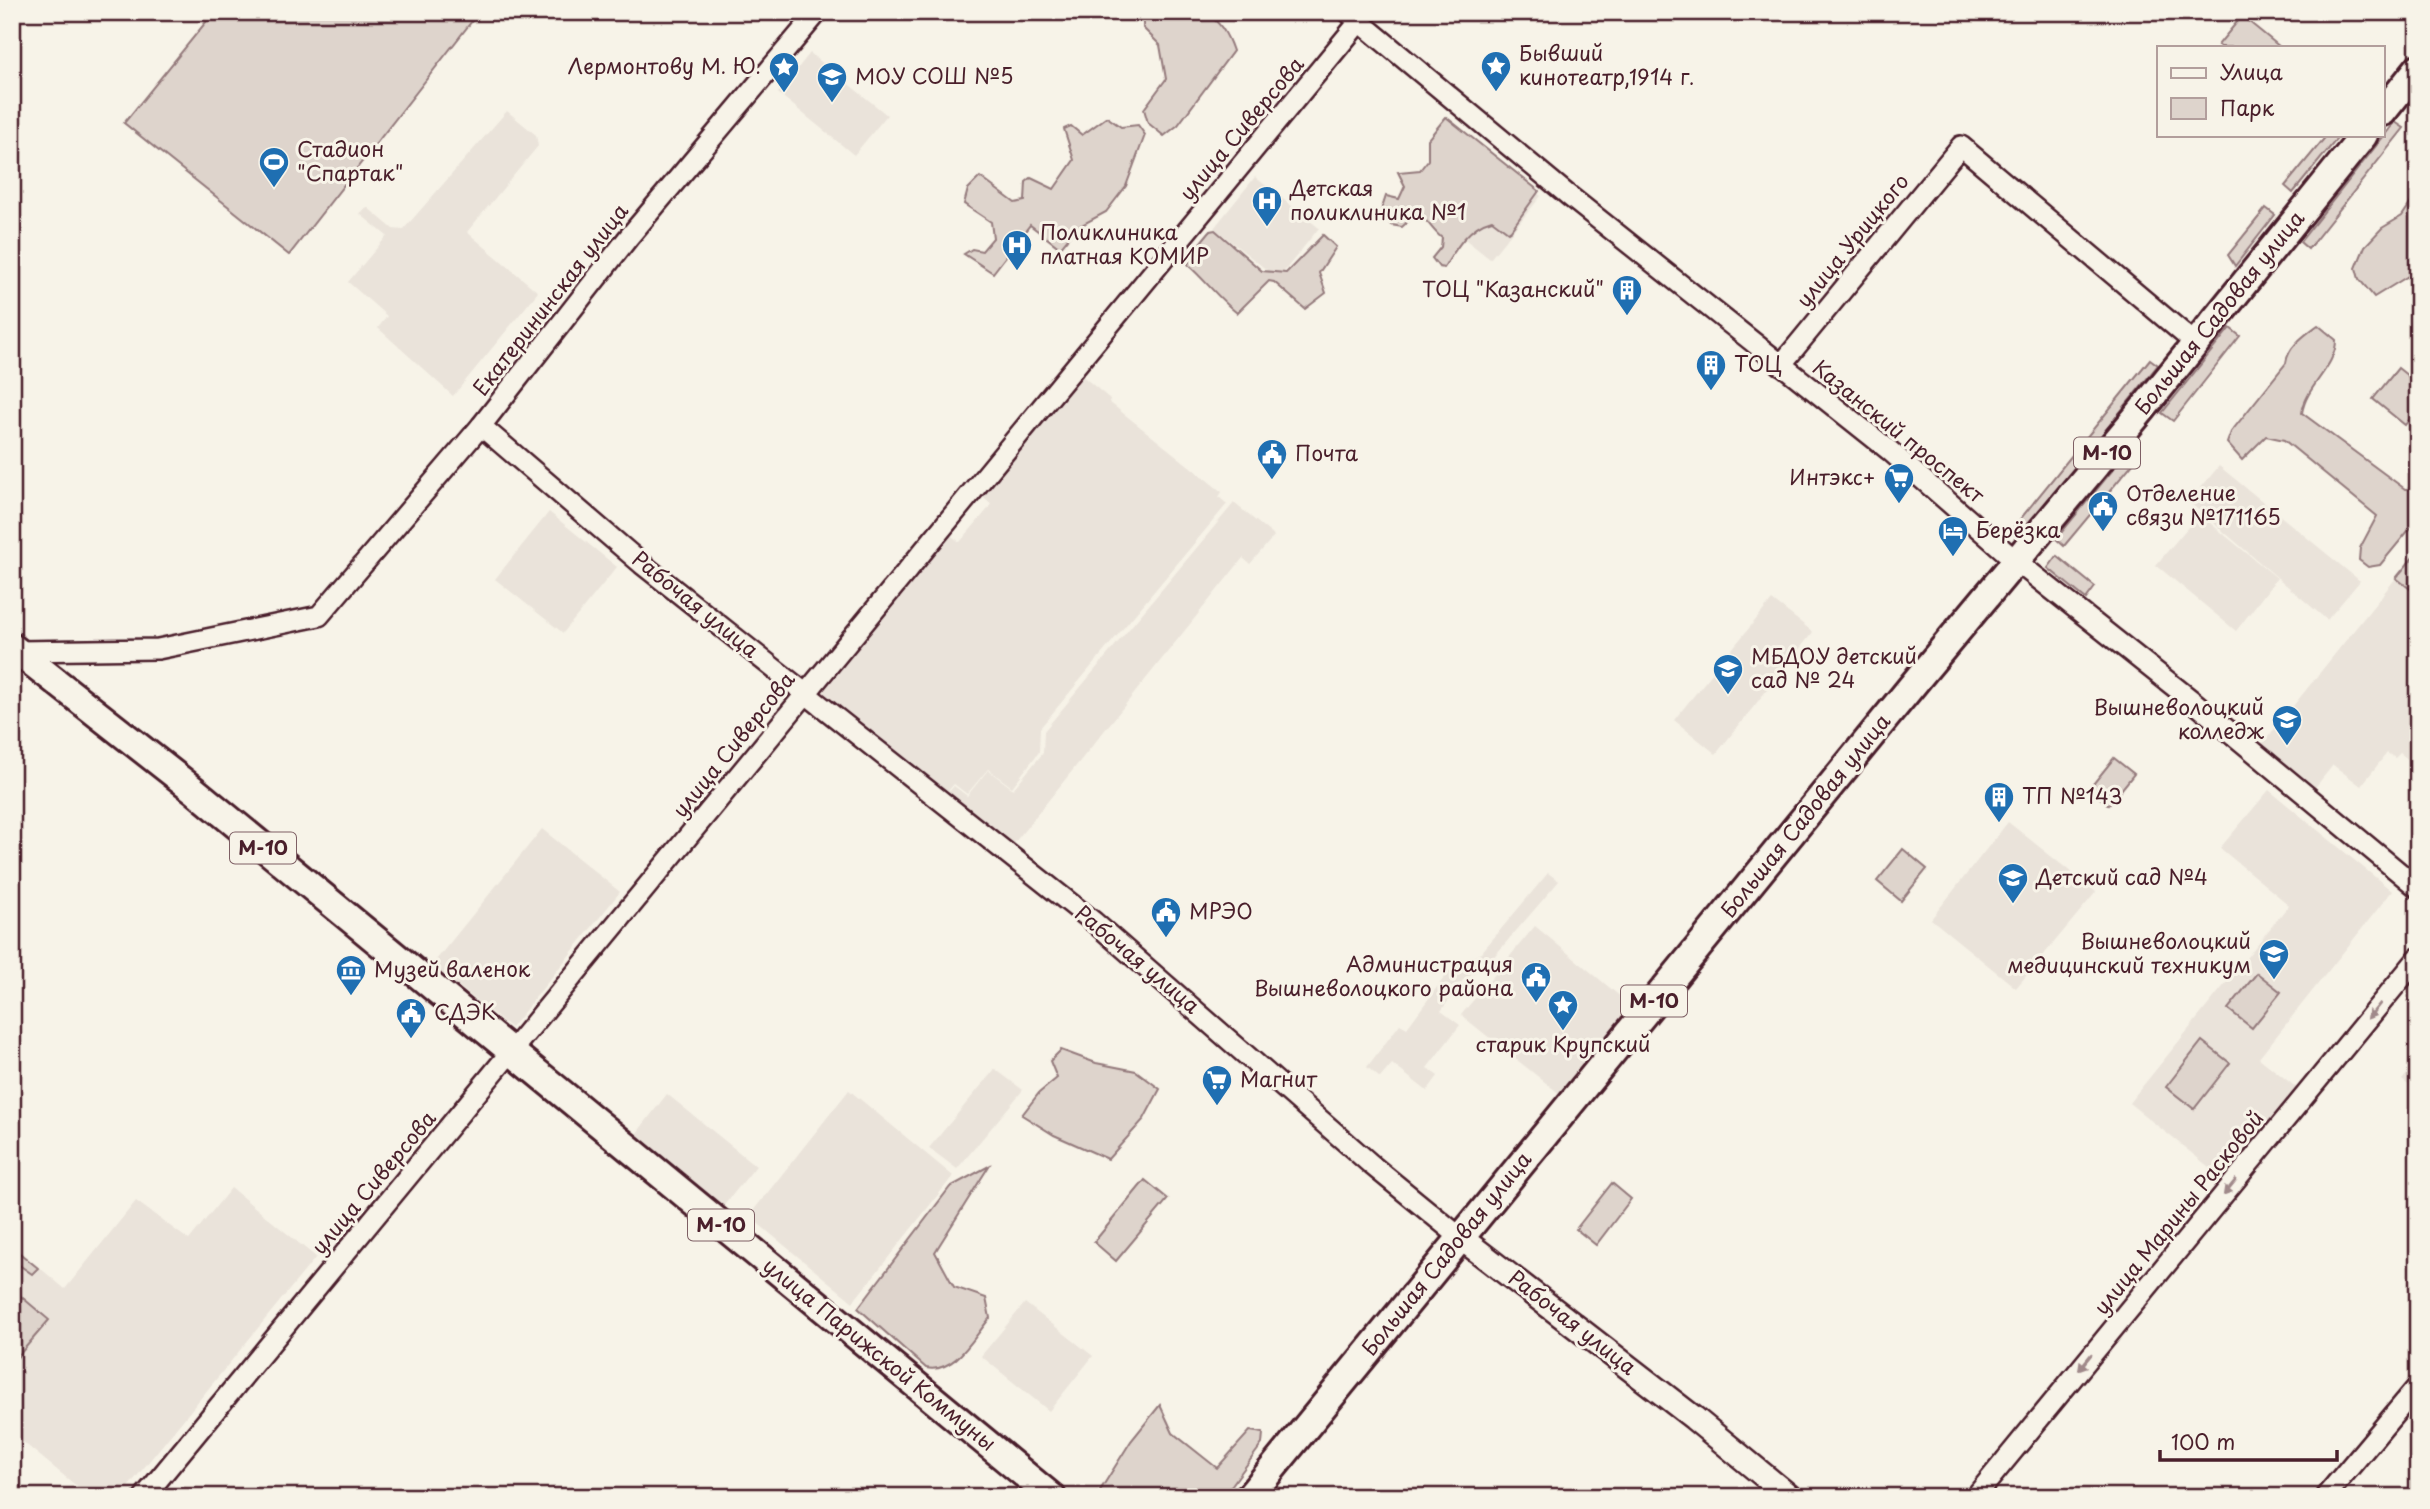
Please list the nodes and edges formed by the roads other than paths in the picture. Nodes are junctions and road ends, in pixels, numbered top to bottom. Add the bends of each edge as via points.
1 (818, 12) edge
2 (1354, 17) edge
3 (2418, 68) edge
4 (2384, 111) edge
5 (2363, 136) edge
6 (2196, 344) junction
7 (1781, 365) junction
8 (481, 426) junction
9 (2016, 561) junction
10 (15, 649) edge
11 (805, 694) junction
12 (2418, 888) edge
13 (2418, 958) edge
14 (511, 1053) junction
15 (1461, 1238) junction
16 (2418, 1386) edge
17 (144, 1497) edge
18 (1052, 1497) edge
19 (1249, 1497) edge
20 (1790, 1497) edge
21 (1975, 1497) edge
22 (2325, 1497) edge

1 - 8 street, Екатерининская улица via 628,238
2 - 7 street, Казанский проспект
2 - 11 street, улица Сиверсова
3 - 4 highway
5 - 6 highway, Большая Садовая улица / М-10
6 - 7 street, улица Урицкого via 1961,146
6 - 9 highway, Большая Садовая улица / М-10
7 - 9 street, Казанский проспект via 1889,450
8 - 10 street, Екатерининская улица via 319,616 158,649
8 - 11 street, Рабочая улица via 642,564
9 - 12 street, Казанский проспект
9 - 15 highway, Большая Садовая улица / М-10
10 - 14 highway, М-10
11 - 14 street, улица Сиверсова
11 - 15 street, Рабочая улица via 1103,930
13 -> 21 street, улица Марины Расковой
14 - 17 street, улица Сиверсова
14 - 18 highway, улица Парижской Коммуны / М-10
15 - 19 highway, Большая Садовая улица / М-10
15 - 20 main road, Рабочая улица
16 - 22 street

